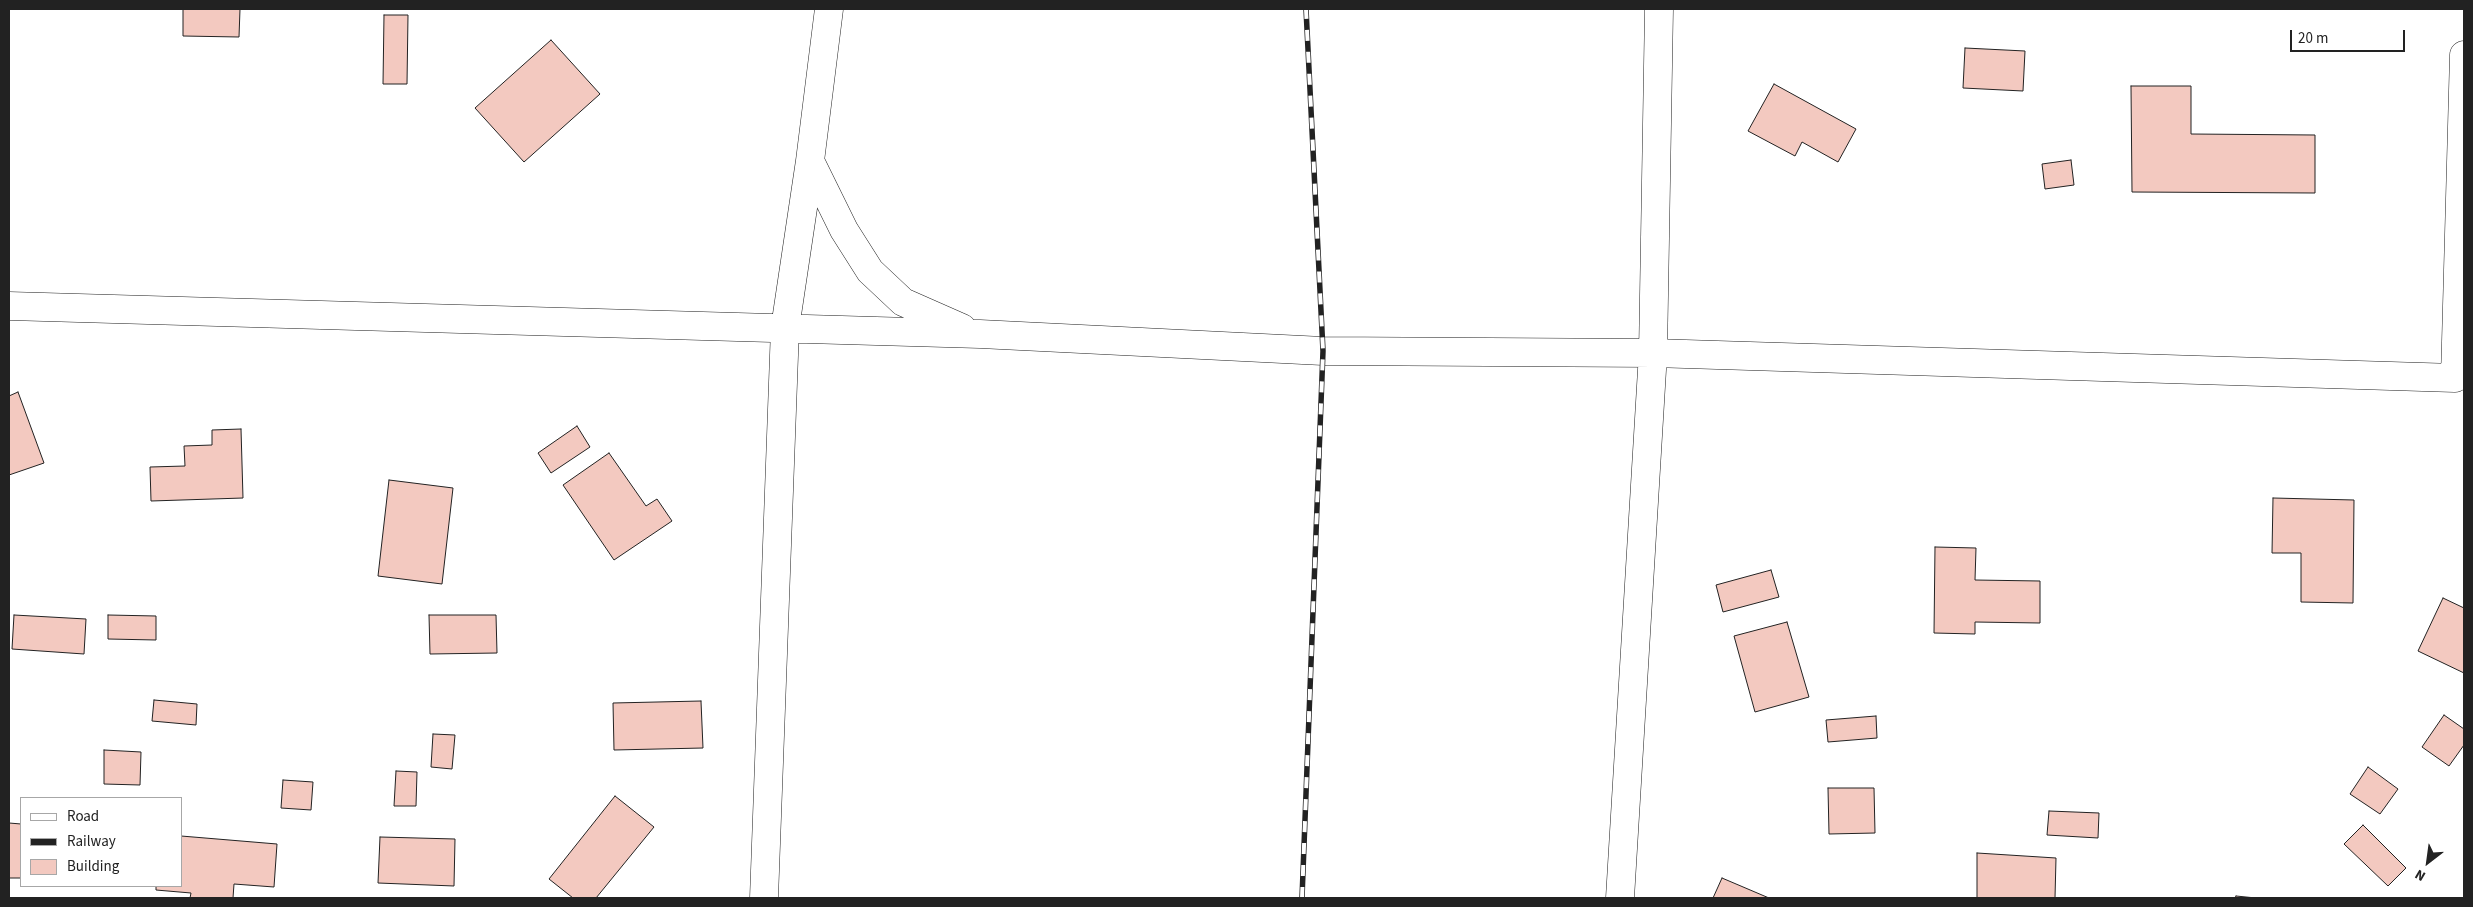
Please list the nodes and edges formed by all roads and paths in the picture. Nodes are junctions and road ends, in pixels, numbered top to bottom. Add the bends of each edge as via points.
1 (829, 9) edge
2 (1659, 9) edge
3 (2464, 55) edge
4 (810, 161) junction
5 (9, 306) edge
6 (785, 328) junction
7 (980, 334) junction
8 (1653, 353) junction
9 (2460, 382) edge
10 (764, 898) edge
11 (1620, 898) edge

1 - 4 street
2 - 8 street
3 - 9 street
4 - 6 street
4 - 7 street via 844,230 870,271 903,302
5 - 6 street
6 - 7 street
6 - 10 street
7 - 8 street via 1323,351
8 - 9 street
8 - 11 street

